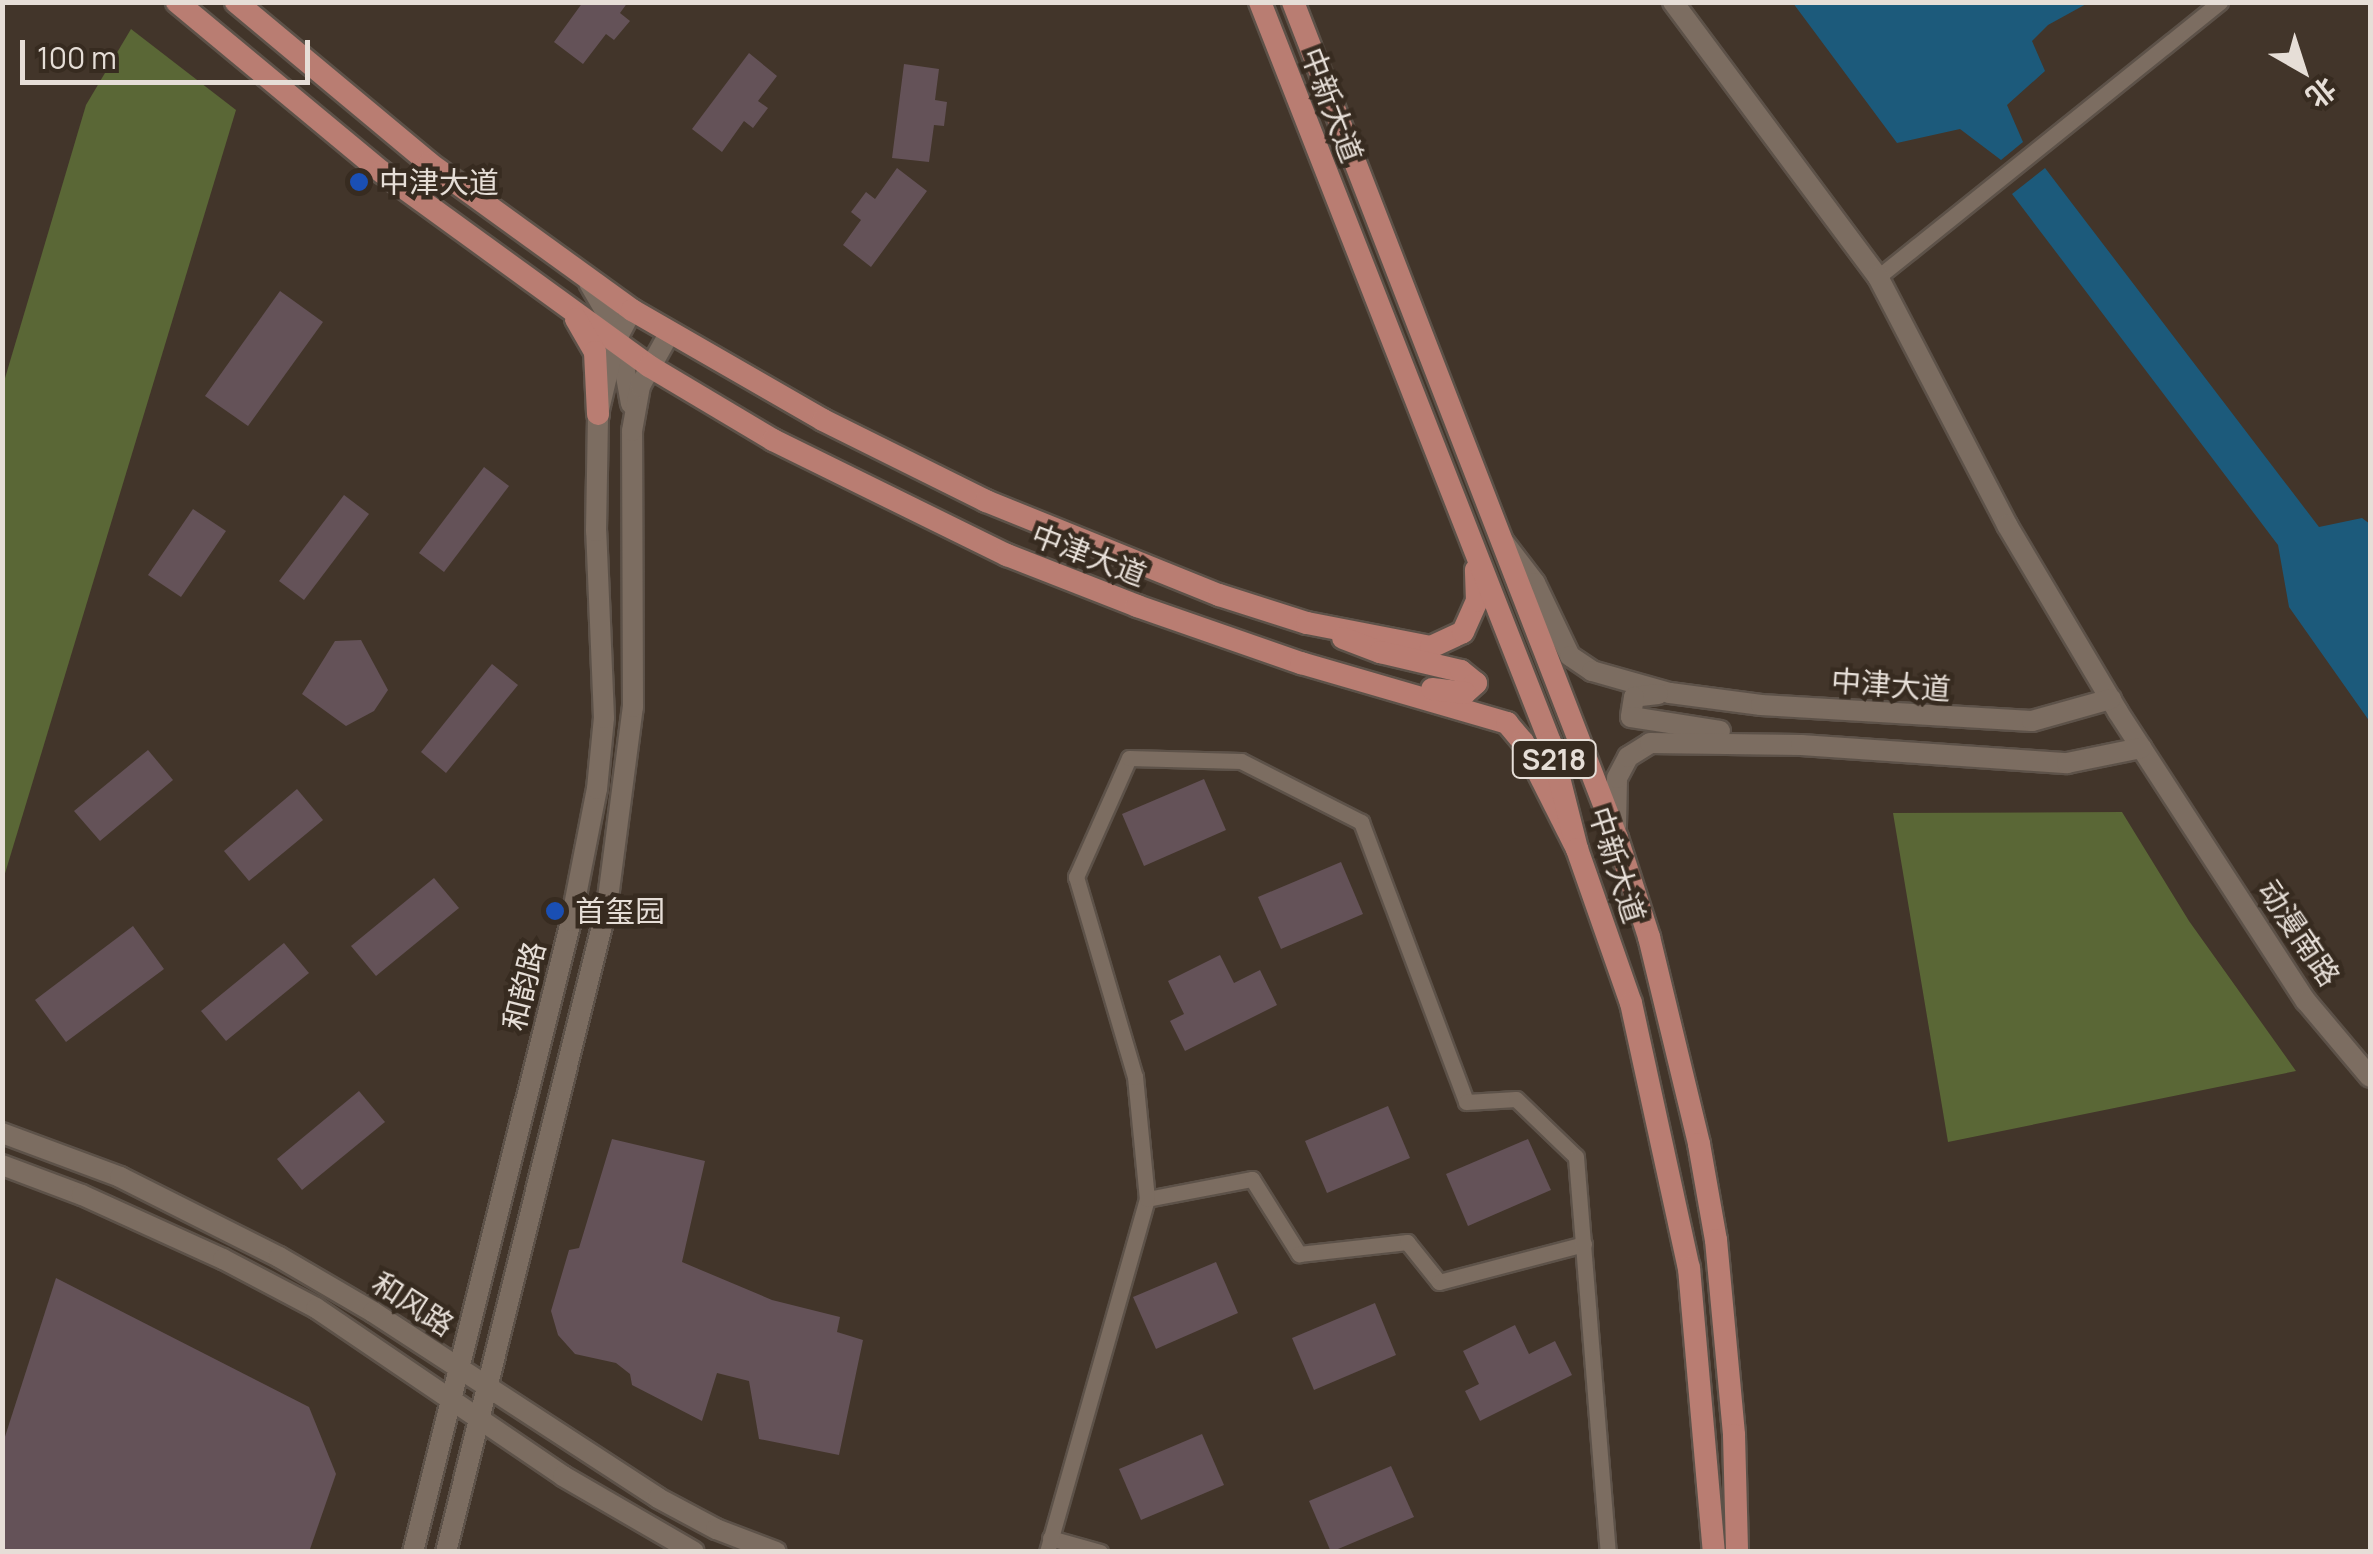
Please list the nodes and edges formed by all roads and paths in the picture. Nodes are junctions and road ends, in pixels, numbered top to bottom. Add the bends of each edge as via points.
1 (178, 2) edge
2 (236, 2) edge
3 (1260, 2) edge
4 (1293, 2) edge
5 (1673, 2) edge
6 (2220, 2) edge
7 (578, 270) junction
8 (1878, 277) junction
9 (564, 305) junction
10 (632, 310) junction
11 (670, 334) junction
12 (618, 341) junction
13 (649, 366) junction
14 (598, 414) junction
15 (632, 431) junction
16 (1501, 540) junction
17 (1474, 552) junction
18 (1307, 623) junction
19 (1301, 664) junction
20 (1670, 693) junction
21 (2111, 699) junction
22 (1801, 745) junction
23 (2142, 748) junction
24 (1617, 838) junction
25 (1577, 849) junction
26 (2370, 1078) edge
27 (2, 1133) edge
28 (2, 1165) edge
29 (1147, 1198) junction
30 (1584, 1244) junction
31 (457, 1368) junction
32 (486, 1387) junction
33 (450, 1399) junction
34 (478, 1418) junction
35 (1048, 1545) edge
36 (412, 1552) edge
37 (446, 1552) edge
38 (694, 1552) edge
39 (776, 1552) edge
40 (1100, 1552) edge
41 (1608, 1552) edge
42 (1714, 1552) edge
43 (1738, 1552) edge

1 - 9 main road, 中津大道 via 382,172
2 - 7 main road, 中津大道 via 429,162
3 - 17 main road, 中新大道 / S218
4 - 16 main road, 中新大道 / S218
5 - 8 street, 动漫南路
6 - 8 street
7 - 10 main road, 中津大道
7 - 12 street
8 - 21 street, 动漫南路 via 2008,525
9 - 12 main road, 中津大道
9 - 14 main road via 595,352
10 - 11 main road, 中津大道
10 - 12 street, 和韵路
11 - 13 street, 和韵路
11 - 18 main road, 中津大道 via 986,501 1219,595
12 - 13 main road, 中津大道
12 - 14 street, 和韵路
12 - 15 street
13 - 15 street, 和韵路
13 - 19 main road, 中津大道 via 864,488 1008,555
14 - 31 street, 和韵路 via 604,718 597,790 554,994
15 - 32 street, 和韵路 via 633,706 623,808 608,906
16 - 20 street, 中津大道 via 1535,583 1570,656 1606,676
16 - 24 main road, 中新大道 / S218
17 - 18 main road, 中津大道 via 1477,601 1463,632 1450,640 1431,647
17 - 25 main road, 中新大道 / S218 via 1550,742
18 - 19 main road via 1380,652 1461,671 1476,683 1456,694 1357,669
19 - 25 main road, 中津大道 via 1507,722
20 - 21 street, 中津大道 via 1814,710 2032,721
20 - 22 street via 1634,697 1631,717
21 - 23 street, 动漫南路
22 - 23 street via 2067,762
22 - 24 street via 1666,742 1638,748 1617,778
23 - 26 street, 动漫南路 via 2306,1000
24 - 43 main road, 中新大道 / S218 via 1672,1025 1716,1240
25 - 42 main road, 中新大道 / S218 via 1630,1003 1676,1201 1697,1340
27 - 31 street, 和风路 via 120,1177 279,1257
28 - 33 street, 和风路 via 82,1195 316,1308
29 - 30 street via 1252,1179 1299,1254 1407,1242 1439,1282
29 - 30 street via 1135,1078 1076,877 1129,758 1242,760 1361,822 1466,1102 1516,1100 1576,1157
29 - 35 street
30 - 41 street
31 - 32 street, 和风路
31 - 33 street, 和韵路
32 - 34 street, 和韵路
32 - 39 street, 和风路 via 658,1498
33 - 34 street, 和风路
33 - 36 street, 和韵路
34 - 37 street, 和韵路
34 - 38 street, 和风路
35 - 40 street

